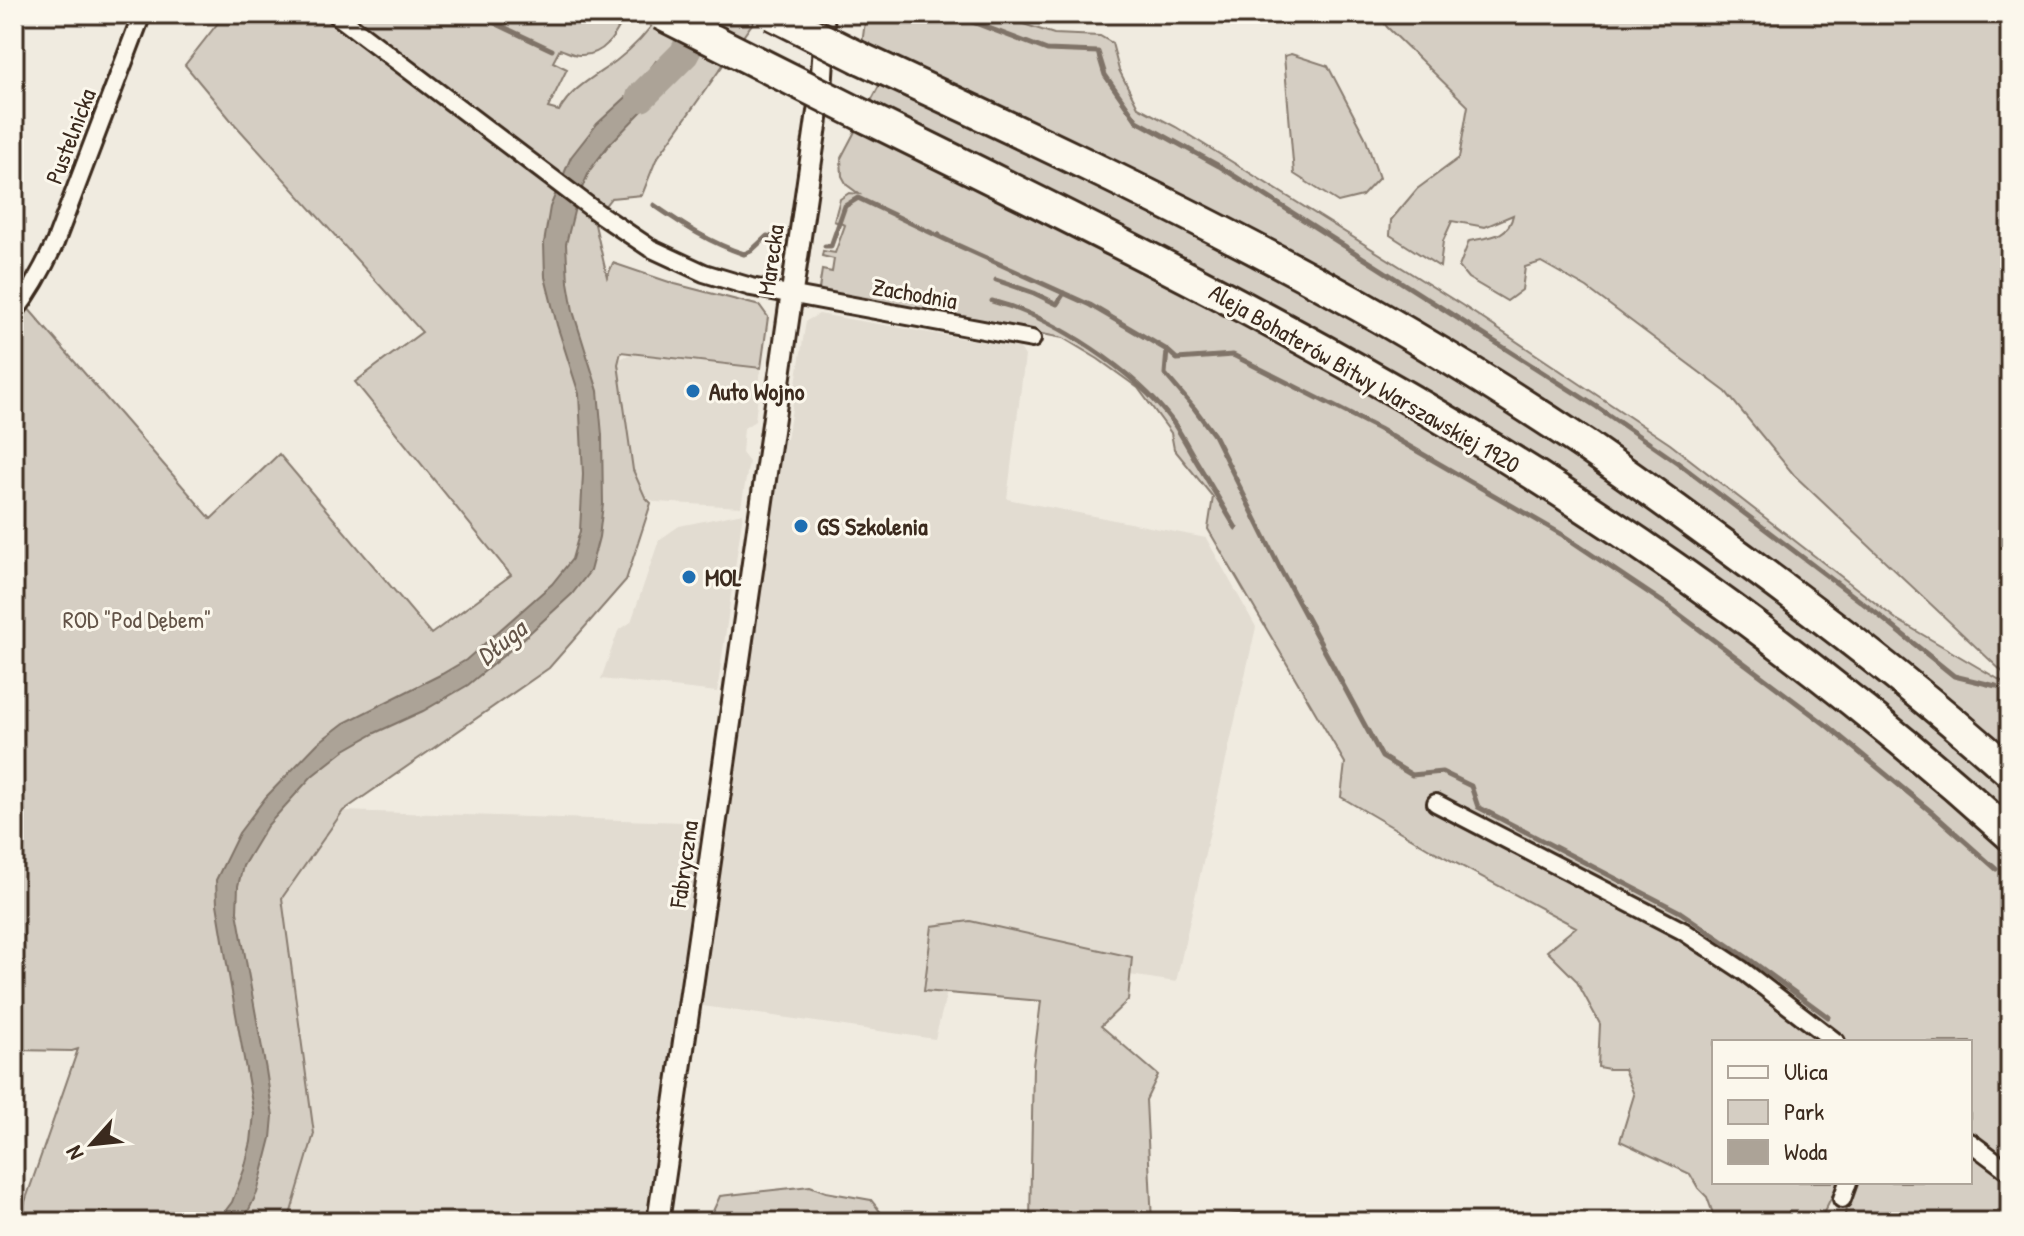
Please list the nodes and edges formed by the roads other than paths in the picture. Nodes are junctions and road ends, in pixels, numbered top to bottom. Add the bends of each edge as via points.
1 (142, 14) edge
2 (335, 14) edge
3 (661, 14) edge
4 (772, 14) edge
5 (823, 14) edge
6 (790, 295) junction
7 (14, 313) edge
8 (1032, 339) dead end
9 (759, 513) joint
10 (2010, 772) edge
11 (1436, 803) dead end
12 (2010, 835) edge
13 (1833, 1040) edge
14 (1972, 1144) edge
15 (2010, 1172) edge
16 (1847, 1184) edge
17 (1842, 1199) dead end
18 (658, 1222) edge

1 - 7 street, Pustelnicka via 55,243
2 - 6 street, Zachodnia via 650,248 704,273
3 - 12 highway, Aleja Bohaterów Bitwy Warszawskiej 1920, bridge via 1102,232 1384,384 1528,471 1778,644
4 - 10 highway, bridge via 1119,179 1303,274 1492,386 1588,447 1797,598
5 - 6 street, Marecka via 821,91
6 - 8 street, Zachodnia
6 - 9 street, Marecka
9 - 18 street, Fabryczna
11 - 13 street via 1683,931
14 - 15 street
16 - 17 street

